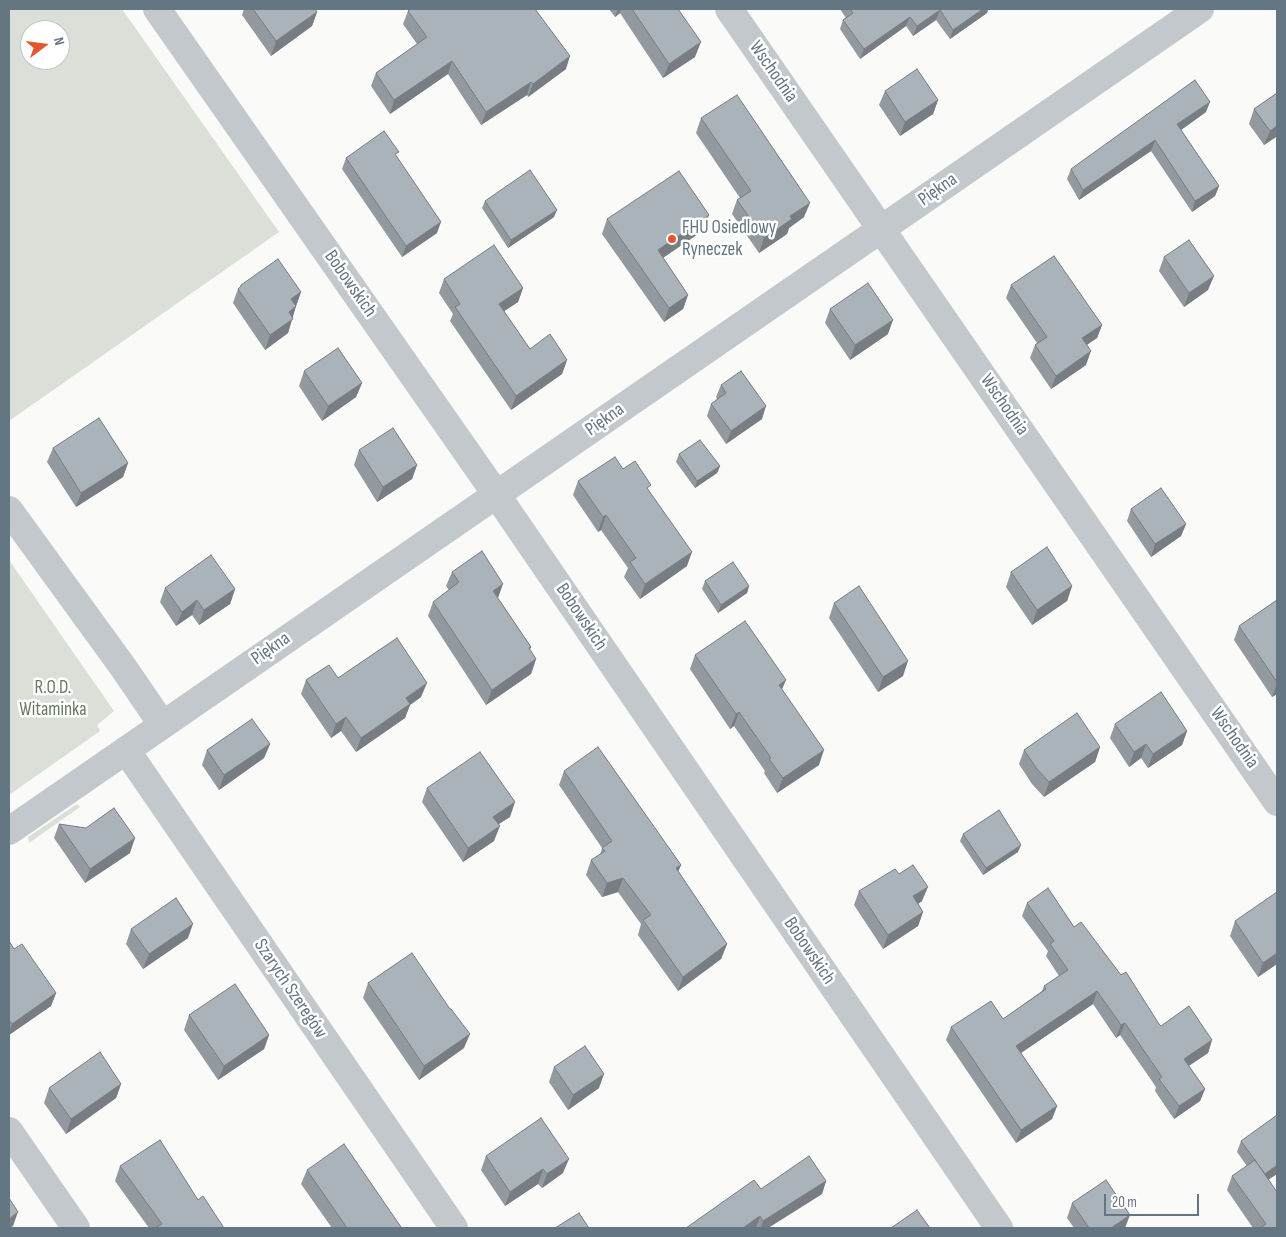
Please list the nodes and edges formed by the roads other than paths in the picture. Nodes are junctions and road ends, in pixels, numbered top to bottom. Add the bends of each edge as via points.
1 (157, 9) edge
2 (729, 9) edge
3 (1200, 9) edge
4 (882, 229) junction
5 (496, 494) junction
6 (9, 510) edge
7 (162, 724) junction
8 (126, 750) junction
9 (1277, 802) edge
10 (9, 831) edge
11 (9, 1131) edge
12 (76, 1228) edge
13 (454, 1228) edge
14 (999, 1228) edge

1 - 5 street, Bobowskich
2 - 4 street, Wschodnia
3 - 4 street, Piękna
4 - 5 street, Piękna
4 - 9 street, Wschodnia
5 - 7 street, Piękna
5 - 14 street, Bobowskich
6 - 7 street
7 - 8 street, Piękna
8 - 10 street, Piękna
8 - 13 street, Szarych Szeregów
11 - 12 street

